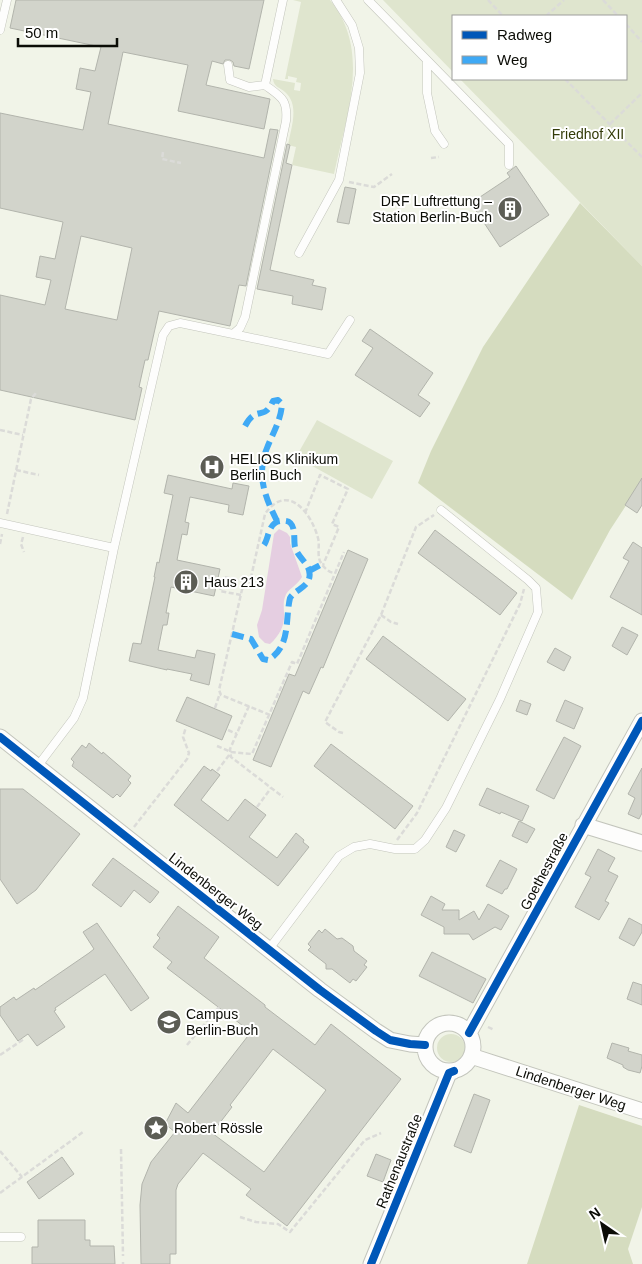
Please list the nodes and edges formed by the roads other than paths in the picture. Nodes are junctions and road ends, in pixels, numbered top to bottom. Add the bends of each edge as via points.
1 (7, 0) edge
2 (283, 0) edge
3 (336, 0) edge
4 (368, 0) edge
5 (0, 30) edge
6 (427, 60) junction
7 (228, 65) dead end
8 (265, 85) junction
9 (444, 144) dead end
10 (509, 166) dead end
11 (299, 253) dead end
12 (350, 320) dead end
13 (233, 334) junction
14 (441, 514) road end
15 (2, 526) edge
16 (114, 548) junction
17 (642, 721) edge
18 (0, 737) edge
19 (37, 767) junction
20 (583, 825) junction
21 (642, 843) edge
22 (269, 949) junction
23 (469, 1033) junction
24 (425, 1045) junction
25 (472, 1056) junction
26 (454, 1071) junction
27 (642, 1111) edge
28 (0, 1237) edge
29 (22, 1237) dead end
30 (371, 1264) edge

1 - 5 lane
2 - 8 lane
3 - 11 lane via 352,25 359,48 360,73 339,180
4 - 6 lane
6 - 9 lane via 427,93 435,131
6 - 10 lane via 509,144
7 - 8 lane via 230,80 249,87
8 - 13 lane via 285,103 286,121 245,317
12 - 13 lane via 328,354
13 - 16 lane via 180,324 170,326 163,334
14 - 22 lane via 536,588 538,612 500,699 446,808 426,840 414,848 370,844 354,847 339,856
15 - 16 lane
16 - 19 lane via 83,698 74,718
17 - 20 street, Goethestraße
18 - 19 street, Lindenberger Weg
19 - 22 street, Lindenberger Weg
20 - 21 street
20 - 23 street, Goethestraße
22 - 24 street, Lindenberger Weg via 390,1040
23 - 24 street via 457,1024 446,1023 430,1033
23 - 25 street
24 - 26 street via 433,1065
25 - 26 street via 463,1068
25 - 27 street, Lindenberger Weg
26 - 30 street, Rathenaustraße via 449,1073
28 - 29 lane

